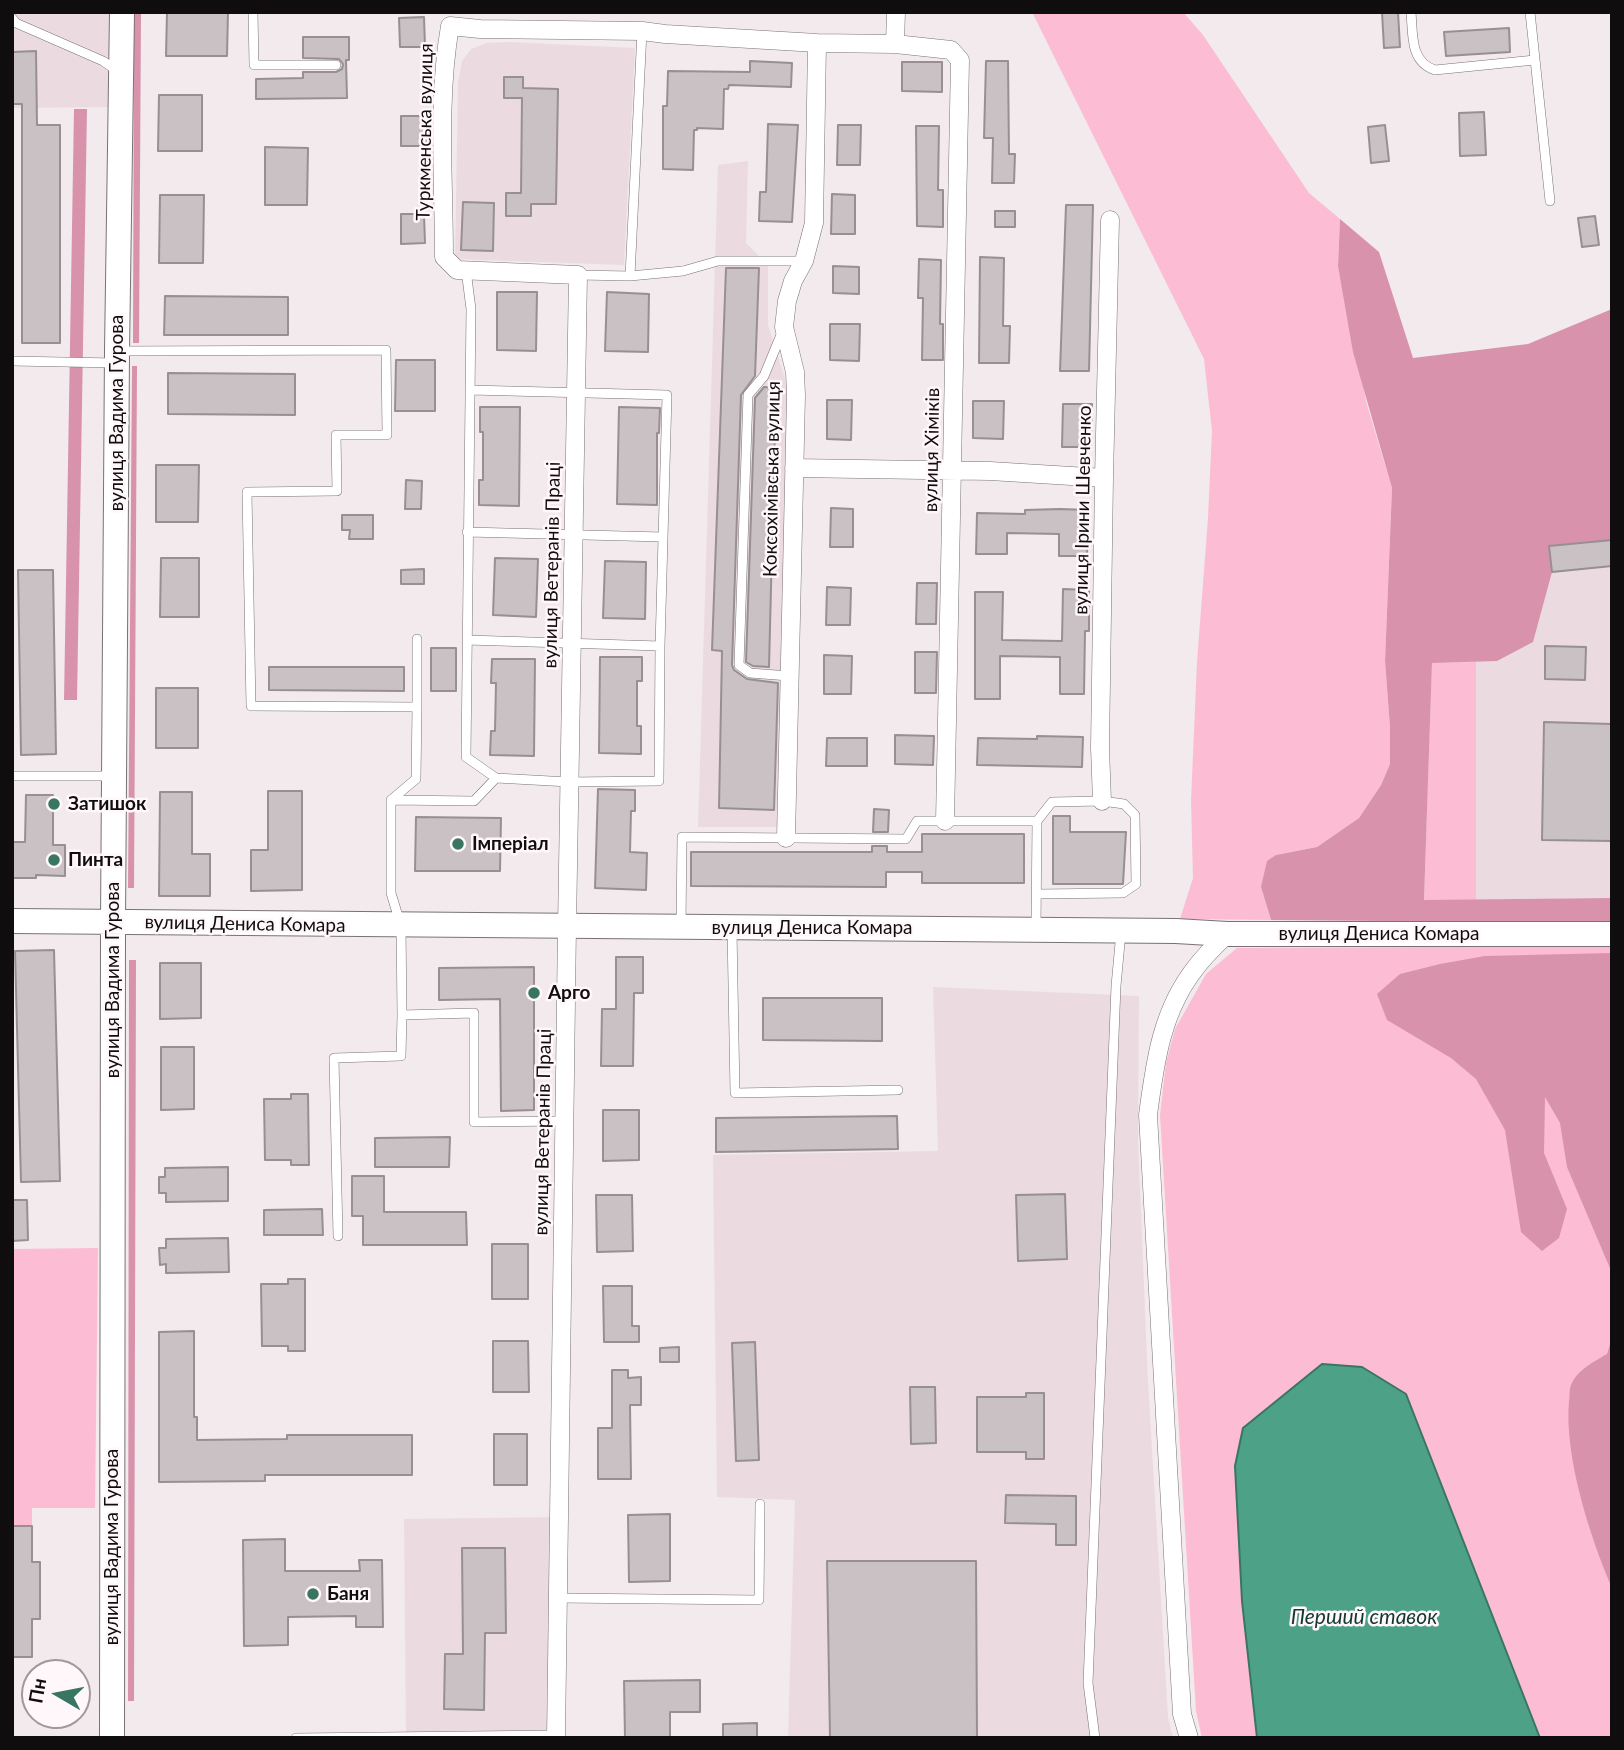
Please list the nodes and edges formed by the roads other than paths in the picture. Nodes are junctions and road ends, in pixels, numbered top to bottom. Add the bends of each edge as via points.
1 (122, 12) edge
2 (253, 12) edge
3 (896, 12) edge
4 (1411, 12) edge
5 (1530, 12) edge
6 (12, 18) edge
7 (451, 19) edge
8 (642, 31) junction
9 (817, 43) junction
10 (895, 44) junction
11 (1535, 60) junction
12 (336, 65) dead end
13 (123, 74) junction
14 (960, 80) joint
15 (1550, 201) dead end
16 (1110, 220) dead end
17 (804, 261) junction
18 (466, 270) junction
19 (578, 275) junction
20 (630, 276) junction
21 (784, 327) junction
22 (117, 357) junction
23 (12, 361) edge
24 (470, 390) junction
25 (576, 393) junction
26 (794, 468) junction
27 (953, 471) junction
28 (1104, 478) junction
29 (467, 532) junction
30 (573, 535) junction
31 (663, 537) junction
32 (418, 639) dead end
33 (467, 640) junction
34 (571, 644) junction
35 (660, 646) junction
36 (789, 676) junction
37 (417, 707) junction
38 (12, 776) edge
39 (115, 776) junction
40 (496, 778) junction
41 (569, 782) junction
42 (391, 800) junction
43 (1102, 801) junction
44 (945, 821) junction
45 (1037, 821) junction
46 (786, 838) junction
47 (1037, 894) junction
48 (12, 921) edge
49 (113, 922) junction
50 (401, 926) junction
51 (566, 926) junction
52 (681, 927) junction
53 (732, 928) junction
54 (1037, 930) junction
55 (1121, 930) junction
56 (1227, 934) junction
57 (1612, 934) edge
58 (402, 1015) junction
59 (898, 1090) dead end
60 (564, 1121) junction
61 (338, 1236) dead end
62 (760, 1504) dead end
63 (558, 1598) junction
64 (556, 1736) edge
65 (358, 1737) edge
66 (112, 1738) edge
67 (296, 1738) edge
68 (1095, 1738) edge
69 (1189, 1738) edge

1 - 13 street, вулиця Вадима Гурова
2 - 12 lane via 254,65
3 - 10 street
4 - 11 lane via 1418,59 1435,70
5 - 11 lane
6 - 13 lane
7 - 8 street, Туркменська вулиця via 480,29
7 - 18 street, Туркменська вулиця via 444,70 444,257 457,270
8 - 9 street, Туркменська вулиця
8 - 20 lane
9 - 10 street, Туркменська вулиця
9 - 17 street, Коксохімівська вулиця via 814,223
10 - 14 street, Туркменська вулиця via 951,50 961,60
11 - 15 lane
13 - 22 street, вулиця Вадима Гурова
14 - 27 street, вулиця Хіміків
16 - 28 street, вулиця Ірини Шевченко
17 - 20 lane via 718,261 683,271
17 - 21 street, Коксохімівська вулиця via 793,281
18 - 19 street
18 - 24 lane via 471,309
19 - 20 lane
19 - 25 street, вулиця Ветеранів Праці
21 - 26 street, Коксохімівська вулиця via 795,372
21 - 36 lane via 764,376 748,395 739,665 750,673
22 - 23 lane
22 - 37 lane via 386,350 387,435 336,435 337,491 247,492 251,706
22 - 39 street, вулиця Вадима Гурова
24 - 25 lane
24 - 29 lane
25 - 30 street, вулиця Ветеранів Праці
25 - 31 lane via 667,395
26 - 27 street
26 - 36 street, Коксохімівська вулиця
27 - 28 street
27 - 44 street, вулиця Хіміків
28 - 43 street, вулиця Ірини Шевченко
29 - 30 lane
29 - 33 lane
30 - 31 lane
30 - 34 street, вулиця Ветеранів Праці
31 - 35 lane
32 - 37 lane
33 - 34 lane
33 - 40 lane via 466,757
34 - 35 lane
34 - 41 street, вулиця Ветеранів Праці
35 - 41 lane via 659,781
36 - 46 street, Коксохімівська вулиця
37 - 42 lane via 416,779
38 - 39 lane
39 - 49 street, вулиця Вадима Гурова
40 - 41 lane
40 - 42 lane via 474,801
41 - 51 street, вулиця Ветеранів Праці
42 - 50 lane via 391,893
43 - 45 lane via 1052,802
43 - 47 lane via 1124,804 1135,815 1136,884 1123,893
44 - 45 lane
44 - 46 lane via 917,821 906,838
45 - 47 lane
46 - 52 lane via 682,837
47 - 54 lane
48 - 49 street, вулиця Дениса Комара
49 - 50 street, вулиця Дениса Комара
49 - 66 street, вулиця Вадима Гурова
50 - 51 street, вулиця Дениса Комара
50 - 58 lane
51 - 52 street, вулиця Дениса Комара
51 - 60 street, вулиця Ветеранів Праці
52 - 53 street, вулиця Дениса Комара
53 - 54 street, вулиця Дениса Комара
53 - 59 lane via 734,1093
54 - 55 street, вулиця Дениса Комара
55 - 56 street, вулиця Дениса Комара
55 - 68 lane via 1092,1556 1088,1683
56 - 57 street, вулиця Дениса Комара
56 - 69 street via 1197,965 1170,1010 1155,1059 1148,1115 1182,1714
58 - 60 lane via 474,1013 474,1122
58 - 61 lane via 401,1056 334,1058
60 - 63 street, вулиця Ветеранів Праці
62 - 63 lane via 759,1600
63 - 64 street, вулиця Ветеранів Праці
64 - 65 lane
65 - 67 lane

